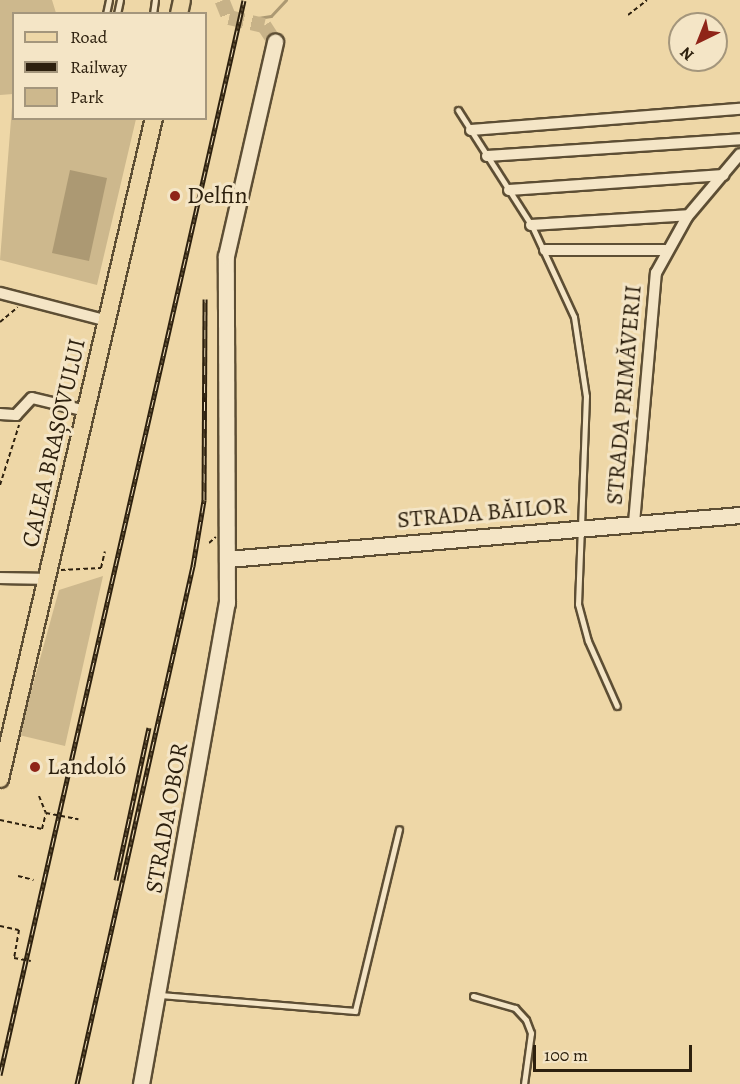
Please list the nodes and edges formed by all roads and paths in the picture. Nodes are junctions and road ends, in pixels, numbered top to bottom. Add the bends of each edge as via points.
1 (647, 0) edge
2 (628, 15) dead end
3 (275, 42) dead end
4 (740, 109) edge
5 (458, 110) dead end
6 (154, 120) edge
7 (471, 130) junction
8 (740, 139) edge
9 (740, 154) edge
10 (487, 156) junction
11 (723, 175) junction
12 (509, 190) junction
13 (688, 215) junction
14 (531, 225) junction
15 (545, 250) junction
16 (665, 250) junction
17 (0, 293) edge
18 (22, 299) junction
19 (108, 321) junction
20 (0, 322) edge
21 (86, 411) junction
22 (0, 414) edge
23 (16, 415) junction
24 (0, 485) edge
25 (740, 515) edge
26 (634, 523) junction
27 (578, 527) junction
28 (105, 551) dead end
29 (228, 560) junction
30 (48, 575) junction
31 (0, 578) edge
32 (617, 706) dead end
33 (0, 779) edge
34 (39, 796) dead end
35 (46, 813) junction
36 (78, 819) dead end
37 (0, 820) edge
38 (399, 830) dead end
39 (18, 876) dead end
40 (34, 880) dead end
41 (0, 926) edge
42 (31, 961) dead end
43 (158, 995) junction
44 (473, 996) dead end
45 (141, 1084) edge
46 (524, 1084) edge

1 - 2 path
3 - 29 street, STRADA OBOR via 226,256
4 - 7 street
5 - 7 lane
6 - 19 main road, CALEA BRAȘOVULUI
7 - 10 lane
8 - 10 street
9 - 11 street, STRADA PRIMĂVERII
10 - 12 lane
11 - 12 street
11 - 13 street, STRADA PRIMĂVERII
12 - 14 lane
13 - 14 street
13 - 16 street, STRADA PRIMĂVERII
14 - 15 lane
15 - 16 street
15 - 27 lane via 574,317 585,375
16 - 26 street, STRADA PRIMĂVERII via 651,306
17 - 18 street
18 - 19 street
18 - 20 path
19 - 21 main road, CALEA BRAȘOVULUI
21 - 23 street via 32,398
21 - 30 main road, CALEA BRAȘOVULUI
22 - 23 street
23 - 24 path via 20,420
25 - 26 street, STRADA BĂILOR
26 - 27 street, STRADA BĂILOR
27 - 29 street, STRADA BĂILOR
27 - 32 lane via 582,621
28 - 30 path via 103,569
29 - 43 street, STRADA OBOR via 224,625
30 - 31 street
30 - 33 main road, CALEA BRAȘOVULUI
34 - 35 path
35 - 36 path
35 - 37 path via 42,829
38 - 43 lane via 355,1011
39 - 40 path
41 - 42 path via 19,930 14,958
43 - 45 street, STRADA OBOR
44 - 46 lane via 515,1008 526,1020 531,1033

